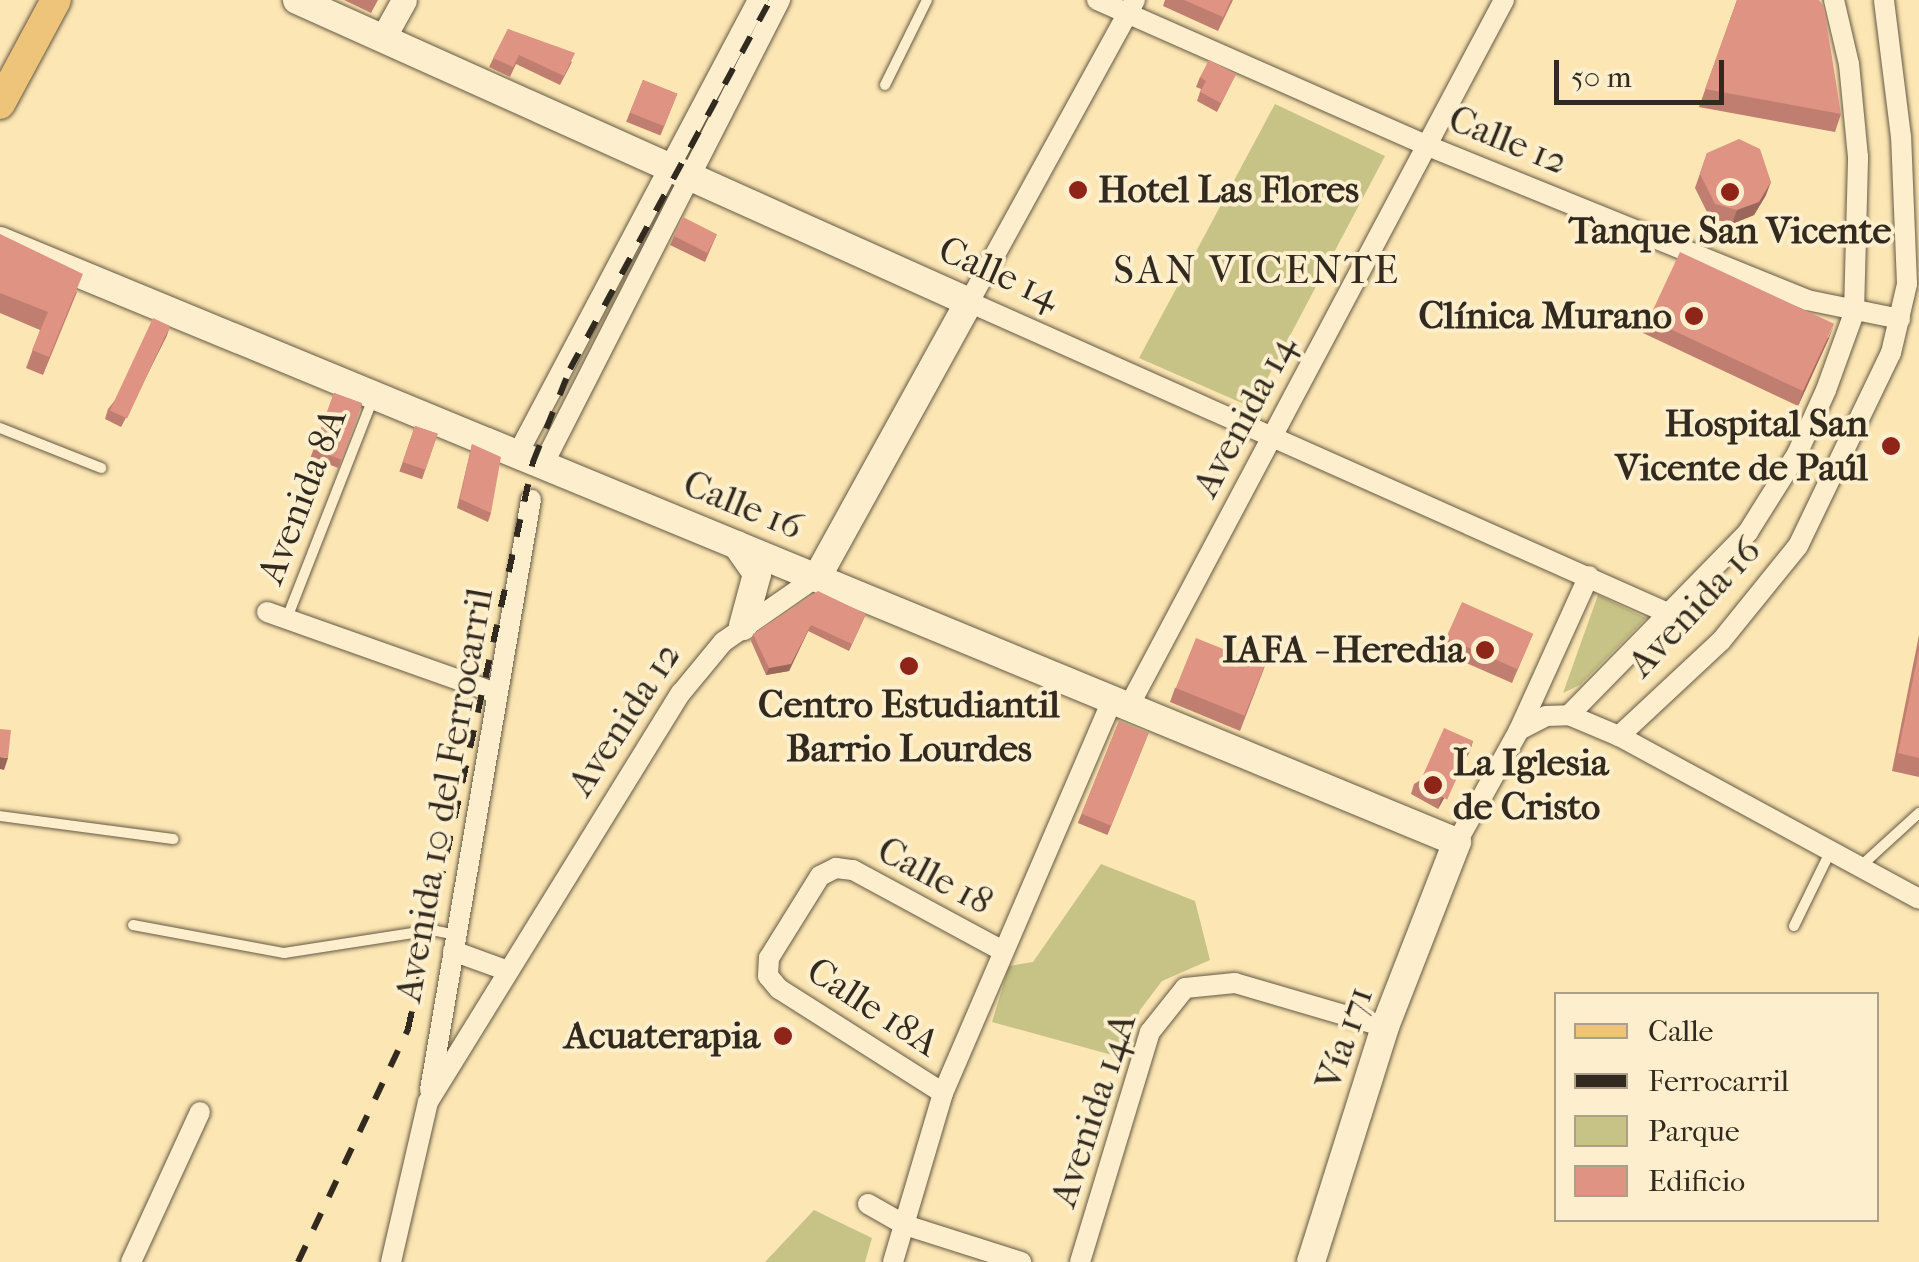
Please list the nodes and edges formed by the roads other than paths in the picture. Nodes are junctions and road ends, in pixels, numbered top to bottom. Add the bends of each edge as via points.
1 (56, 0) edge
2 (297, 0) edge
3 (404, 0) edge
4 (758, 0) edge
5 (780, 0) edge
6 (926, 0) edge
7 (1097, 0) edge
8 (1504, 0) edge
9 (1834, 0) edge
10 (1884, 0) edge
11 (1132, 7) edge
12 (383, 38) junction
13 (885, 86) dead end
14 (0, 104) edge
15 (1428, 146) junction
16 (678, 171) junction
17 (0, 241) edge
18 (970, 302) junction
19 (1854, 314) junction
20 (1900, 320) junction
21 (374, 396) junction
22 (0, 428) edge
23 (1274, 433) junction
24 (530, 460) junction
25 (101, 468) dead end
26 (531, 500) dead end
27 (736, 544) junction
28 (818, 576) junction
29 (1589, 576) junction
30 (277, 615) joint
31 (1672, 615) junction
32 (743, 626) junction
33 (496, 693) junction
34 (1121, 702) junction
35 (1568, 716) junction
36 (1519, 730) junction
37 (1618, 736) junction
38 (1919, 813) edge
39 (0, 816) edge
40 (173, 838) dead end
41 (1456, 842) junction
42 (1832, 849) junction
43 (1862, 865) junction
44 (1919, 899) edge
45 (133, 925) dead end
46 (1794, 926) dead end
47 (454, 943) junction
48 (1001, 950) junction
49 (508, 971) junction
50 (768, 976) joint
51 (1385, 1027) junction
52 (943, 1093) junction
53 (428, 1102) junction
54 (200, 1112) dead end
55 (868, 1204) dead end
56 (905, 1226) junction
57 (131, 1262) edge
58 (391, 1262) edge
59 (893, 1262) edge
60 (1021, 1262) edge
61 (1080, 1262) edge
62 (1311, 1262) edge

1 - 14 main road
2 - 12 main road, Calle 14
3 - 12 street
4 - 16 street
5 - 16 street
6 - 13 lane
7 - 11 street, Calle 12
8 - 15 street, Avenida 14
9 - 19 street, Avenida 16 via 1849,64 1858,157
10 - 20 street, Avenida 16 via 1901,138 1907,284
11 - 15 street, Calle 12
11 - 18 street, Avenida 12
12 - 16 main road, Calle 14
15 - 19 street, Calle 12
15 - 23 street, Avenida 14
16 - 18 main road, Calle 14
16 - 24 street
17 - 21 main road, Calle 16
18 - 23 street, Calle 14
18 - 28 main road, Avenida 12
19 - 20 street, Calle 12
19 - 31 street, Avenida 16 via 1826,390 1774,495 1718,569
20 - 37 street, Avenida 16 via 1869,410 1798,546 1721,640
21 - 24 main road, Calle 16
21 - 30 lane, Avenida 8A
22 - 25 lane
23 - 29 street, Calle 14
23 - 34 street, Avenida 14
24 - 27 main road, Calle 16
26 - 33 street, Avenida 10 del Ferrocarril
27 - 28 main road, Calle 16
27 - 32 main road via 758,574
28 - 32 street, Avenida 12
28 - 34 main road, Calle 16
29 - 31 street, Calle 14
29 - 36 street
30 - 33 street
31 - 35 street, Avenida 16
32 - 49 street, Avenida 12 via 681,693
33 - 47 street, Avenida 10 del Ferrocarril
34 - 41 main road, Calle 16
34 - 48 street, Avenida 14
35 - 36 street via 1546,716
35 - 37 street
36 - 41 street
37 - 42 street
38 - 43 lane
39 - 40 lane
41 - 51 main road, Vía 171
42 - 43 street
42 - 46 lane
43 - 44 street
45 - 47 lane via 284,953 432,930
47 - 49 street
47 - 53 street, Avenida 10 del Ferrocarril
48 - 50 street, Calle 18 via 853,870 836,868 820,876 769,958
48 - 52 street, Avenida 14
49 - 53 street, Avenida 12
50 - 52 street, Calle 18A
51 - 61 street, Avenida 14A via 1236,984 1185,988 1150,1032
51 - 62 main road, Vía 171
52 - 56 street, Avenida 14
53 - 58 street, Avenida 12
54 - 57 street
55 - 56 street
56 - 59 street, Avenida 14
56 - 60 street

